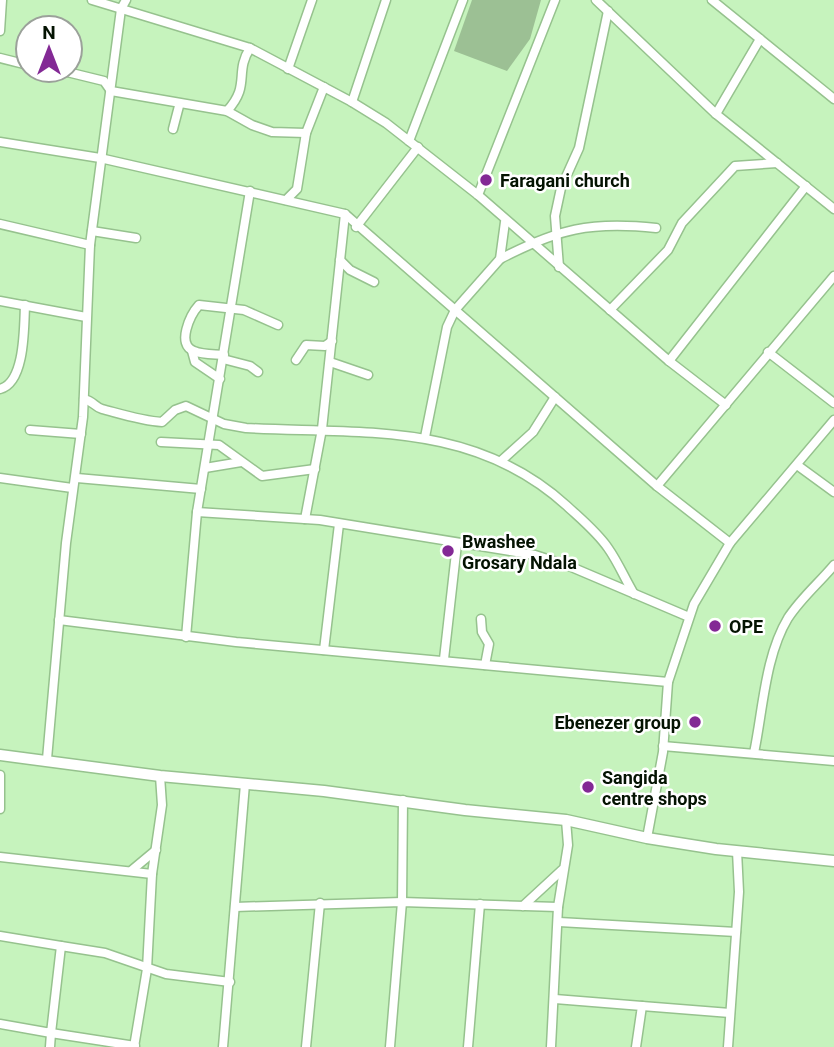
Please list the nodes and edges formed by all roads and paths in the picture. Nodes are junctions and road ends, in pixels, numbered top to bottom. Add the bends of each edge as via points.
1 (2, 0) edge
2 (92, 0) edge
3 (125, 0) edge
4 (312, 0) edge
5 (386, 0) edge
6 (463, 0) edge
7 (555, 0) edge
8 (596, 0) edge
9 (712, 0) edge
10 (121, 9) junction
11 (608, 11) junction
12 (0, 31) edge
13 (760, 40) junction
14 (250, 48) junction
15 (288, 69) junction
16 (84, 76) edge
17 (324, 87) junction
18 (111, 91) junction
19 (834, 99) edge
20 (352, 102) junction
21 (180, 106) junction
22 (227, 111) junction
23 (716, 114) junction
24 (173, 130) dead end
25 (306, 133) junction
26 (291, 134) junction
27 (409, 141) junction
28 (0, 142) edge
29 (304, 147) junction
30 (418, 147) junction
31 (100, 158) junction
32 (777, 163) junction
33 (806, 186) junction
34 (250, 191) junction
35 (478, 195) junction
36 (286, 200) junction
37 (834, 209) edge
38 (345, 214) junction
39 (505, 222) junction
40 (0, 224) edge
41 (356, 227) junction
42 (656, 229) dead end
43 (92, 231) junction
44 (554, 234) junction
45 (135, 238) dead end
46 (530, 243) junction
47 (90, 246) junction
48 (500, 258) junction
49 (340, 260) junction
50 (559, 267) junction
51 (834, 276) edge
52 (374, 282) dead end
53 (0, 301) edge
54 (25, 305) junction
55 (233, 308) junction
56 (455, 310) junction
57 (610, 310) junction
58 (86, 317) junction
59 (278, 325) dead end
60 (332, 341) junction
61 (192, 351) junction
62 (768, 352) junction
63 (224, 357) junction
64 (296, 360) dead end
65 (669, 361) junction
66 (330, 362) junction
67 (258, 372) dead end
68 (368, 375) dead end
69 (220, 379) junction
70 (0, 389) edge
71 (555, 397) junction
72 (84, 399) junction
73 (834, 403) edge
74 (726, 405) junction
75 (213, 416) junction
76 (834, 420) edge
77 (322, 429) junction
78 (30, 430) dead end
79 (81, 434) junction
80 (425, 437) junction
81 (161, 442) dead end
82 (208, 443) junction
83 (502, 460) junction
84 (241, 462) junction
85 (797, 465) junction
86 (205, 468) junction
87 (316, 469) junction
88 (0, 478) edge
89 (76, 478) junction
90 (657, 486) junction
91 (72, 488) junction
92 (201, 489) junction
93 (834, 492) edge
94 (197, 512) junction
95 (305, 519) junction
96 (339, 524) junction
97 (730, 542) junction
98 (457, 544) junction
99 (833, 569) edge
100 (634, 594) junction
101 (689, 617) junction
102 (481, 619) dead end
103 (60, 620) junction
104 (186, 637) junction
105 (324, 650) junction
106 (444, 659) junction
107 (485, 664) junction
108 (668, 682) junction
109 (663, 746) junction
110 (754, 753) junction
111 (0, 755) edge
112 (47, 758) junction
113 (834, 761) edge
114 (0, 775) edge
115 (160, 776) junction
116 (245, 784) junction
117 (402, 800) junction
118 (0, 809) edge
119 (566, 820) junction
120 (647, 838) junction
121 (156, 850) junction
122 (737, 851) junction
123 (0, 857) edge
124 (834, 861) edge
125 (563, 869) junction
126 (132, 870) junction
127 (152, 874) junction
128 (402, 902) junction
129 (320, 903) junction
130 (480, 904) junction
131 (523, 906) junction
132 (235, 907) junction
133 (558, 907) junction
134 (559, 922) junction
135 (736, 932) junction
136 (0, 936) edge
137 (61, 946) junction
138 (148, 969) junction
139 (230, 982) junction
140 (555, 999) junction
141 (642, 1006) junction
142 (730, 1013) junction
143 (0, 1024) edge
144 (51, 1033) junction
145 (134, 1046) edge
146 (50, 1047) edge
147 (223, 1047) edge
148 (306, 1047) edge
149 (390, 1047) edge
150 (468, 1047) edge
151 (551, 1047) edge
152 (636, 1047) edge
153 (728, 1047) edge

1 - 12 street
2 - 10 street
3 - 10 street
4 - 15 street
5 - 20 street
6 - 27 street
7 - 35 street
8 - 11 street
9 - 13 street
10 - 14 street
10 - 18 street
11 - 23 street
11 - 44 street via 579,148 561,188
13 - 19 street
13 - 23 street
14 - 15 street
14 - 22 street via 241,65 243,88
15 - 17 street
16 - 18 street via 104,81
17 - 20 street
17 - 25 street
18 - 21 street
18 - 31 street
20 - 27 street
21 - 22 street
21 - 24 street
22 - 26 street via 252,125
23 - 32 street
25 - 26 street
25 - 29 street
26 - 29 street
27 - 30 street
28 - 31 street
29 - 36 street via 297,189
30 - 35 street
30 - 41 street
31 - 34 street
31 - 43 street
32 - 33 street
32 - 57 street via 735,166 682,223 668,250
33 - 37 street
33 - 65 street
34 - 36 street
34 - 55 street
35 - 39 street
36 - 38 street
38 - 41 street
38 - 49 street
39 - 46 street
39 - 48 street
40 - 47 street
41 - 56 street
42 - 44 street via 601,224
43 - 45 street
43 - 47 street
44 - 46 street
44 - 50 street
46 - 48 street
46 - 50 street
47 - 58 street
48 - 56 street
49 - 52 street
49 - 60 street
50 - 57 street
51 - 62 street
53 - 54 street
54 - 58 street
54 - 70 street via 23,345 14,380
55 - 59 street
55 - 61 street via 199,305 187,331
55 - 63 street
56 - 71 street
56 - 80 street via 443,339
57 - 65 street
58 - 72 street
60 - 64 street via 325,346 306,345
60 - 66 street
61 - 63 street
61 - 69 street via 195,362
62 - 73 street
62 - 74 street
63 - 67 street
63 - 69 street
65 - 74 street
66 - 68 street
66 - 77 street
69 - 75 street
71 - 83 street via 533,432
71 - 90 street
72 - 75 street via 104,410 152,421 162,422 186,406
72 - 79 street
74 - 90 street
75 - 77 street via 224,424 246,428
75 - 82 street
76 - 85 street
77 - 80 street
77 - 87 street
78 - 79 street
79 - 89 street
80 - 83 street
81 - 82 street
82 - 84 street via 229,451
82 - 86 street
83 - 100 street via 548,488 583,520 607,547
84 - 86 street
84 - 87 street via 270,477
85 - 93 street
85 - 97 street
86 - 92 street
87 - 95 street
88 - 91 street
89 - 91 street
89 - 92 street
90 - 97 street
91 - 103 street
92 - 94 street
94 - 95 street
94 - 104 street
95 - 96 street
96 - 98 street
96 - 105 street
97 - 101 street
98 - 100 street via 535,555
98 - 106 street
99 - 110 street via 801,599 785,625
100 - 101 street
101 - 108 street
102 - 107 street via 489,644
103 - 104 street
103 - 112 street
104 - 105 street
105 - 106 street
106 - 107 street
107 - 108 street
108 - 109 street
109 - 110 street
109 - 120 street
110 - 113 street
111 - 112 street
112 - 115 street
114 - 118 street
115 - 116 street
115 - 121 street via 162,805
116 - 117 street
116 - 132 street
117 - 119 street
117 - 128 street
119 - 120 street
119 - 125 street via 568,845
120 - 122 street
121 - 126 street
121 - 127 street
122 - 124 street
122 - 135 street
123 - 126 street
125 - 131 street
125 - 133 street
126 - 127 street
127 - 138 street
128 - 129 street
128 - 130 street
128 - 149 street
129 - 132 street
129 - 148 street
130 - 131 street
130 - 150 street
131 - 133 street
132 - 139 street
133 - 134 street
134 - 135 street
134 - 140 street
135 - 142 street
136 - 137 street
137 - 138 street via 105,953
137 - 144 street
138 - 139 street
138 - 145 street
139 - 147 street
140 - 141 street
140 - 151 street
141 - 142 street
141 - 152 street
142 - 153 street
143 - 144 street
144 - 145 street
144 - 146 street

